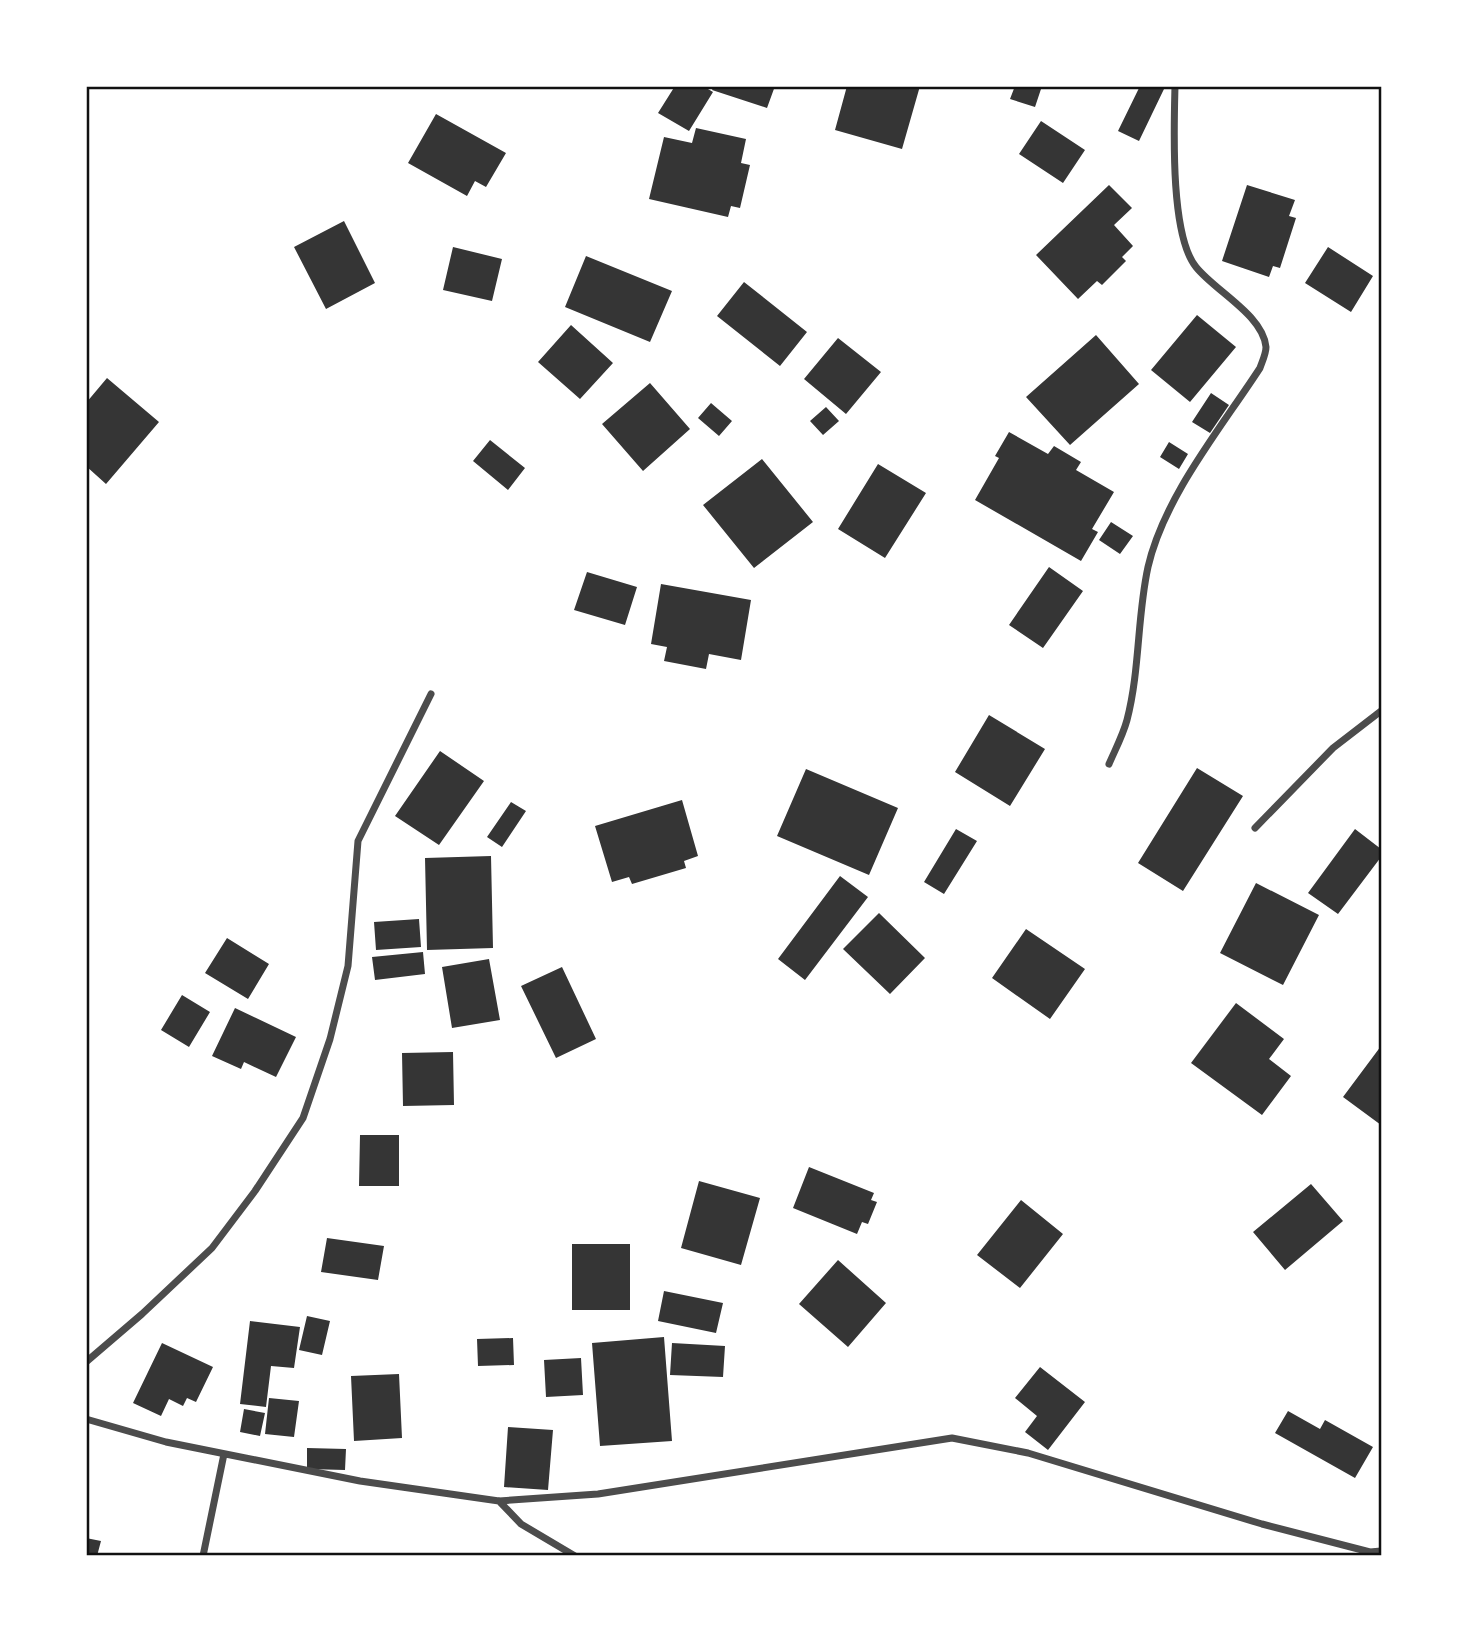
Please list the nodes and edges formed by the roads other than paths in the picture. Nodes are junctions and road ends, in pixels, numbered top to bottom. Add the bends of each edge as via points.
1 (1174, 86) edge
2 (432, 694) dead end
3 (1381, 711) edge
4 (1109, 764) dead end
5 (1255, 828) dead end
6 (86, 1362) edge
7 (86, 1419) edge
8 (223, 1454) junction
9 (499, 1501) junction
10 (1381, 1551) edge
11 (203, 1556) edge
12 (575, 1556) edge

1 - 4 street via 1174,161 1181,228 1194,265 1250,316 1266,349 1260,368 1184,484 1159,531 1148,568 1127,721
2 - 6 street via 358,841 348,966 303,1118 212,1248
3 - 5 street via 1333,748
7 - 8 street
8 - 9 street via 360,1481
8 - 11 street
9 - 10 street via 598,1494 952,1438 1028,1453 1262,1524
9 - 12 street via 521,1524

